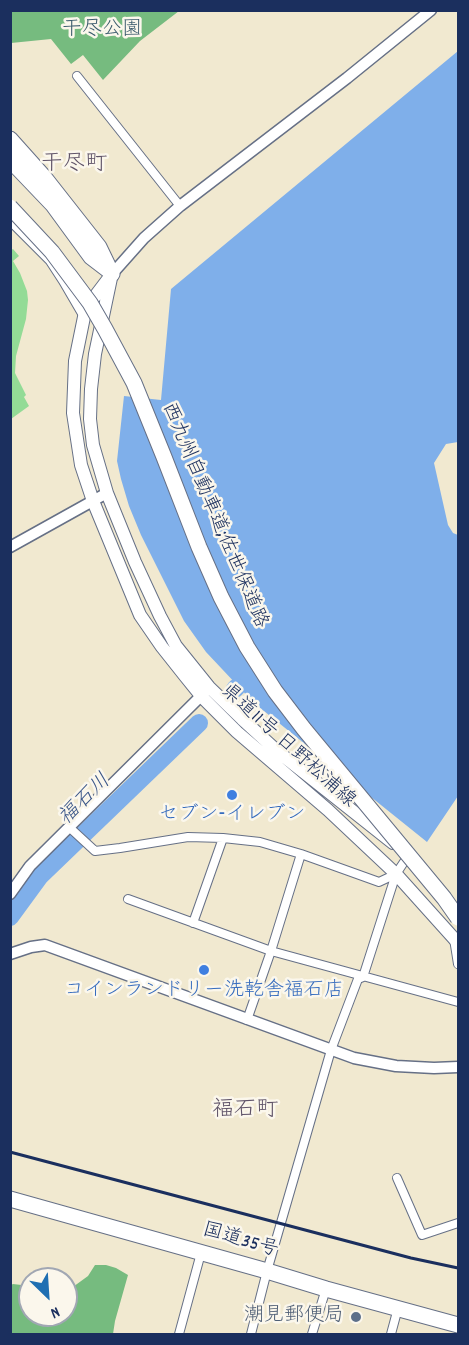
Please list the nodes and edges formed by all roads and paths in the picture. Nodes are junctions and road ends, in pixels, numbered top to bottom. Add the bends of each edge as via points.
1 (431, 10) edge
2 (77, 76) dead end
3 (10, 139) edge
4 (10, 160) edge
5 (180, 206) junction
6 (10, 207) edge
7 (10, 221) edge
8 (112, 274) junction
9 (84, 317) junction
10 (107, 493) junction
11 (93, 501) junction
12 (10, 547) edge
13 (206, 692) junction
14 (71, 829) junction
15 (223, 838) junction
16 (301, 855) junction
17 (412, 860) junction
18 (396, 874) junction
19 (10, 894) edge
20 (128, 899) dead end
21 (459, 907) edge
22 (459, 918) edge
23 (193, 923) junction
24 (456, 940) edge
25 (271, 951) junction
26 (10, 954) edge
27 (459, 964) edge
28 (363, 977) junction
29 (459, 1002) edge
30 (247, 1020) junction
31 (331, 1050) junction
32 (459, 1067) edge
33 (397, 1178) dead end
34 (10, 1199) edge
35 (459, 1223) edge
36 (201, 1253) junction
37 (267, 1270) junction
38 (326, 1289) junction
39 (398, 1308) junction
40 (459, 1325) edge
41 (179, 1335) edge
42 (250, 1335) edge
43 (312, 1335) edge
44 (391, 1335) edge

1 - 5 street
2 - 5 street
3 - 8 highway via 99,247
4 - 8 highway via 53,206 91,256
5 - 8 street
6 - 17 highway, 西九州自動車道;佐世保道路, bridge via 52,252 105,329 134,383 199,547 247,647 275,691
7 - 9 street via 50,261
8 - 9 main road, 県道11号 日野松浦線
8 - 10 main road, 県道11号 日野松浦線 via 94,354 90,419 93,446
9 - 11 main road, 県道11号 日野松浦線 via 75,361 73,413 81,465
10 - 11 street
10 - 13 main road, 県道11号 日野松浦線 via 160,616
11 - 12 street
11 - 13 main road, 県道11号 日野松浦線 via 140,615 162,648
13 - 14 street
13 - 17 main road, 県道11号 日野松浦線
13 - 18 main road, 県道11号 日野松浦線 via 237,732
14 - 15 street via 95,851 188,837
14 - 19 street via 30,866
15 - 16 street via 260,842
15 - 23 street
16 - 18 street via 379,882
16 - 25 street
17 - 18 street
17 - 21 main road, 県道11号 日野松浦線
17 - 22 highway, 西九州自動車道;佐世保道路, bridge
18 - 24 main road, 県道11号 日野松浦線
18 - 28 street
20 - 23 street
23 - 25 street
24 - 27 street
25 - 28 street
25 - 30 street
26 - 30 street via 45,945
28 - 29 street
28 - 31 street via 358,979
30 - 31 street
31 - 32 street via 396,1066
31 - 37 street
33 - 35 street via 422,1235
34 - 36 highway, 国道35号
36 - 37 highway, 国道35号
36 - 41 street
37 - 38 highway, 国道35号
37 - 42 street
38 - 39 highway, 国道35号
38 - 43 street
39 - 40 highway, 国道35号
39 - 44 street

